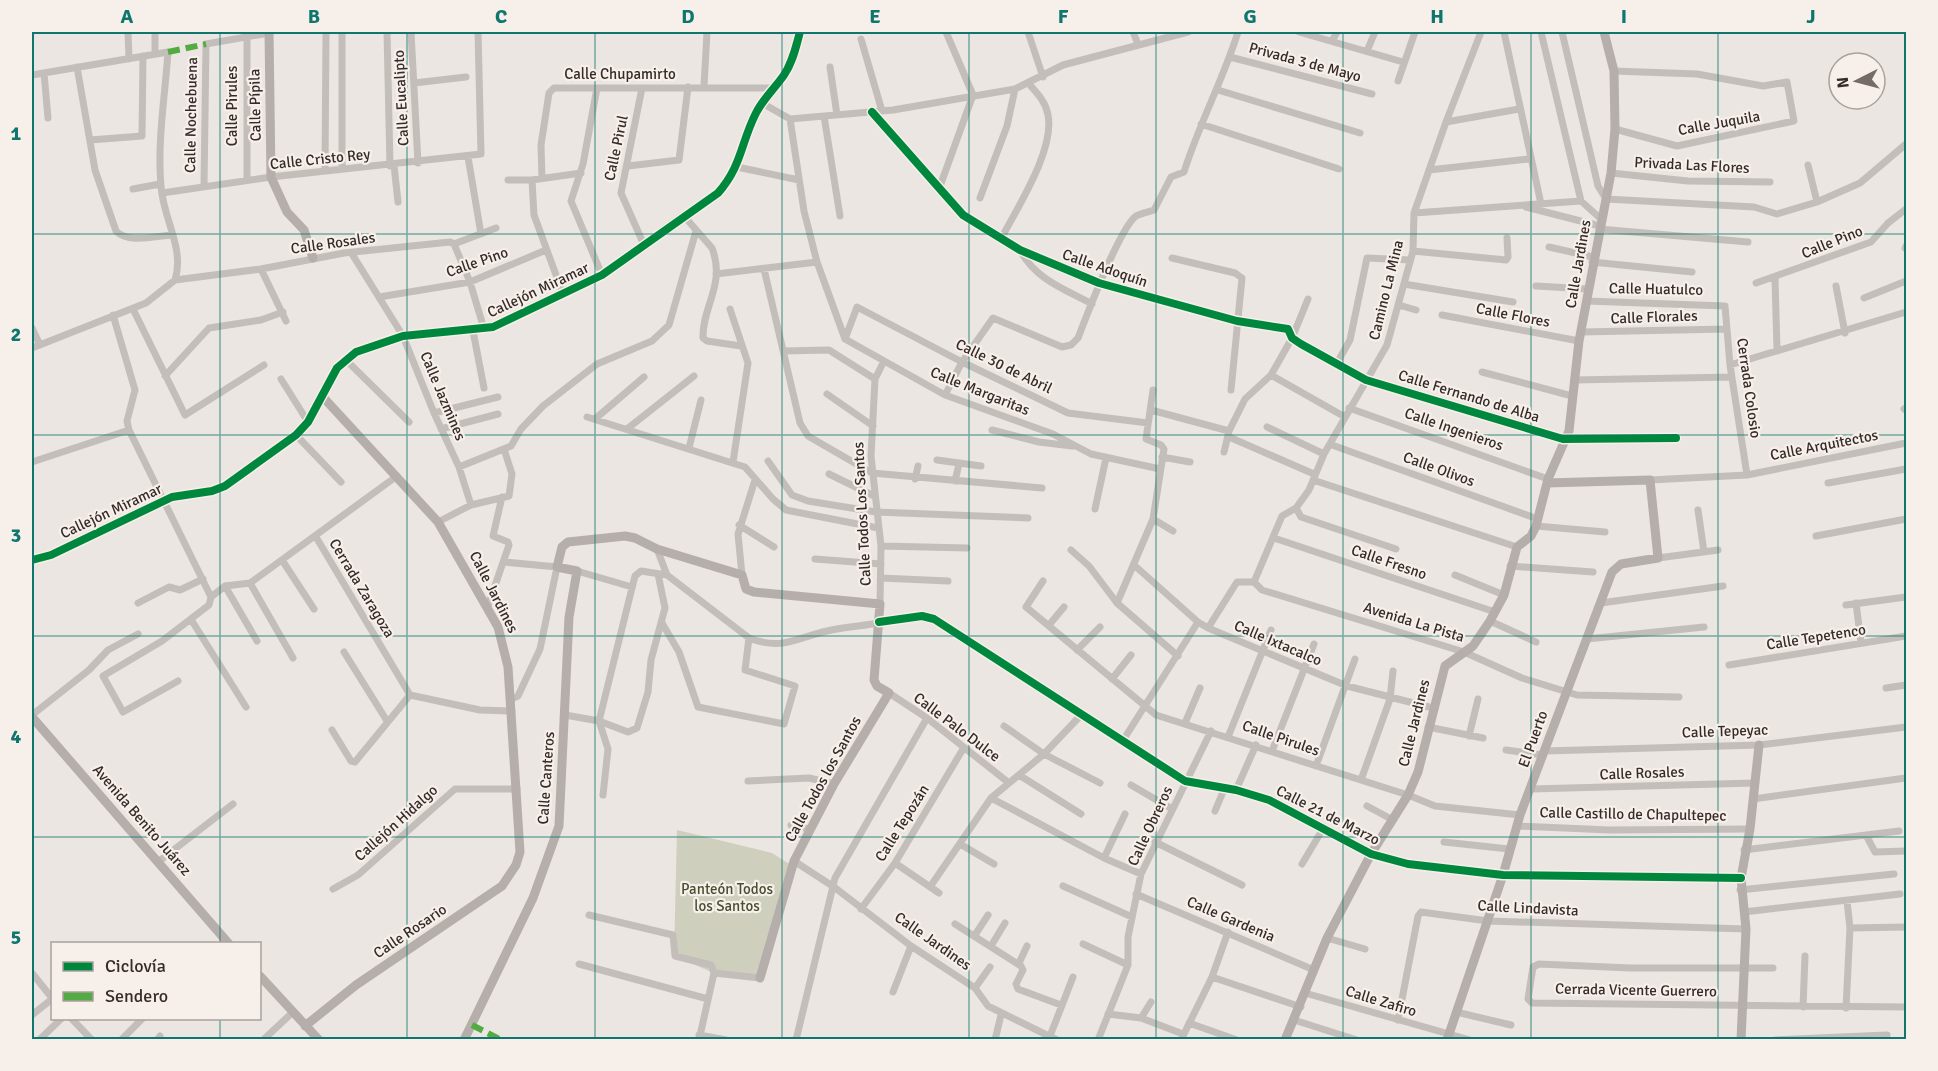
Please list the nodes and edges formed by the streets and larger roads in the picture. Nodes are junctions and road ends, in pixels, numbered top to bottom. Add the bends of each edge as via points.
1 (128, 32) edge
2 (155, 32) edge
3 (269, 32) edge
4 (326, 32) edge
5 (342, 32) edge
6 (387, 32) edge
7 (411, 32) edge
8 (478, 32) edge
9 (707, 32) edge
10 (800, 32) edge
11 (946, 32) edge
12 (1028, 32) edge
13 (1133, 32) edge
14 (1188, 32) edge
15 (1238, 32) edge
16 (1299, 32) edge
17 (1337, 32) edge
18 (1375, 32) edge
19 (1415, 32) edge
20 (1481, 32) edge
21 (1504, 32) edge
22 (1541, 32) edge
23 (1562, 32) edge
24 (1604, 32) edge
25 (1173, 34) edge
26 (247, 35) edge
27 (861, 39) dead end
28 (1332, 42) junction
29 (1138, 44) junction
30 (1367, 51) junction
31 (154, 54) junction
32 (143, 56) junction
33 (1230, 57) junction
34 (129, 59) junction
35 (1402, 62) junction
36 (76, 67) junction
37 (830, 67) dead end
38 (1614, 71) junction
39 (44, 73) junction
40 (32, 75) edge
41 (466, 77) dead end
42 (1043, 77) junction
43 (1398, 81) dead end
44 (414, 83) junction
45 (1029, 84) junction
46 (704, 86) junction
47 (688, 87) junction
48 (597, 88) junction
49 (642, 88) junction
50 (773, 88) junction
51 (1015, 89) junction
52 (1218, 90) junction
53 (1372, 94) dead end
54 (973, 95) junction
55 (762, 103) junction
56 (1519, 109) junction
57 (882, 111) junction
58 (872, 112) junction
59 (837, 115) junction
60 (824, 116) junction
61 (48, 118) dead end
62 (790, 119) junction
63 (1446, 122) junction
64 (1201, 124) junction
65 (1616, 129) junction
66 (1360, 133) dead end
67 (90, 140) junction
68 (1906, 144) edge
69 (468, 157) junction
70 (1529, 159) junction
71 (418, 163) junction
72 (392, 165) junction
73 (1808, 165) dead end
74 (628, 166) junction
75 (737, 167) junction
76 (342, 168) junction
77 (1339, 169) dead end
78 (1429, 170) junction
79 (325, 171) junction
80 (581, 173) junction
81 (1611, 173) junction
82 (272, 177) junction
83 (542, 178) junction
84 (247, 180) junction
85 (508, 180) dead end
86 (532, 180) junction
87 (799, 180) junction
88 (1770, 182) dead end
89 (160, 184) junction
90 (204, 186) junction
91 (133, 189) dead end
92 (939, 189) junction
93 (162, 193) junction
94 (980, 198) dead end
95 (1606, 199) junction
96 (1581, 201) junction
97 (398, 202) dead end
98 (1817, 202) junction
99 (1541, 204) junction
100 (1521, 206) junction
101 (1906, 209) edge
102 (1414, 213) junction
103 (684, 216) junction
104 (840, 216) dead end
105 (1600, 225) junction
106 (496, 228) dead end
107 (696, 231) junction
108 (481, 234) junction
109 (172, 235) junction
110 (1507, 238) dead end
111 (1001, 239) junction
112 (1748, 242) dead end
113 (454, 244) junction
114 (644, 245) junction
115 (1549, 248) dead end
116 (546, 250) junction
117 (1020, 250) junction
118 (1413, 251) junction
119 (352, 254) junction
120 (313, 258) junction
121 (1172, 258) dead end
122 (1593, 259) junction
123 (1410, 260) junction
124 (817, 262) junction
125 (261, 269) junction
126 (764, 269) junction
127 (1692, 272) dead end
128 (716, 274) junction
129 (602, 275) junction
130 (1775, 278) junction
131 (175, 280) junction
132 (1906, 281) edge
133 (470, 282) junction
134 (1099, 283) junction
135 (1756, 283) dead end
136 (1404, 284) junction
137 (1536, 286) dead end
138 (1836, 286) dead end
139 (1588, 289) junction
140 (563, 294) junction
141 (380, 297) junction
142 (1864, 298) dead end
143 (1308, 299) dead end
144 (1586, 301) junction
145 (1514, 302) dead end
146 (1092, 304) junction
147 (1399, 304) junction
148 (1725, 306) joint
149 (133, 309) junction
150 (730, 309) dead end
151 (1416, 310) dead end
152 (283, 312) junction
153 (1906, 312) edge
154 (113, 315) junction
155 (1442, 315) dead end
156 (286, 321) dead end
157 (1237, 321) junction
158 (32, 328) edge
159 (1727, 328) junction
160 (484, 329) junction
161 (473, 331) junction
162 (1845, 333) junction
163 (403, 336) junction
164 (1580, 337) junction
165 (1292, 338) junction
166 (845, 339) junction
167 (40, 345) junction
168 (741, 346) junction
169 (32, 348) edge
170 (784, 351) junction
171 (1777, 351) junction
172 (346, 360) junction
173 (962, 362) junction
174 (883, 363) junction
175 (1337, 363) junction
176 (264, 365) dead end
177 (1730, 365) junction
178 (1482, 372) dead end
179 (1271, 375) junction
180 (165, 376) junction
181 (644, 376) dead end
182 (694, 376) dead end
183 (1732, 377) junction
184 (281, 379) dead end
185 (875, 379) junction
186 (1366, 380) junction
187 (1574, 380) junction
188 (484, 388) dead end
189 (1154, 390) dead end
190 (1231, 390) dead end
191 (827, 394) dead end
192 (945, 395) junction
193 (322, 396) junction
194 (1572, 396) junction
195 (498, 397) dead end
196 (701, 400) dead end
197 (1349, 408) junction
198 (1151, 410) junction
199 (434, 413) junction
200 (498, 414) dead end
201 (1345, 417) junction
202 (309, 422) junction
203 (409, 422) dead end
204 (1148, 423) junction
205 (873, 426) junction
206 (1267, 427) dead end
207 (441, 429) junction
208 (627, 429) junction
209 (129, 430) junction
210 (992, 430) dead end
211 (1229, 434) junction
212 (296, 435) junction
213 (1676, 438) dead end
214 (1563, 439) junction
215 (1906, 443) edge
216 (1332, 445) junction
217 (1074, 447) junction
218 (689, 448) junction
219 (504, 449) junction
220 (1224, 452) dead end
221 (1324, 454) junction
222 (1162, 457) junction
223 (1106, 458) junction
224 (937, 460) dead end
225 (768, 461) dead end
226 (32, 462) edge
227 (734, 462) junction
228 (1190, 462) dead end
229 (959, 464) junction
230 (918, 466) dead end
231 (981, 466) dead end
232 (459, 467) junction
233 (1160, 469) junction
234 (1906, 469) edge
235 (872, 473) junction
236 (829, 474) dead end
237 (1747, 475) junction
238 (397, 476) junction
239 (1313, 477) junction
240 (915, 479) junction
241 (755, 480) junction
242 (1650, 480) junction
243 (955, 481) junction
244 (1548, 481) junction
245 (341, 483) dead end
246 (1828, 483) dead end
247 (1042, 488) dead end
248 (874, 496) junction
249 (502, 497) junction
250 (165, 500) junction
251 (471, 505) junction
252 (1296, 508) junction
253 (1095, 509) dead end
254 (1698, 510) dead end
255 (876, 512) junction
256 (1028, 518) dead end
257 (1153, 519) junction
258 (1906, 519) edge
259 (438, 522) junction
260 (1537, 523) junction
261 (739, 525) junction
262 (878, 528) junction
263 (1173, 531) dead end
264 (1605, 532) dead end
265 (1816, 536) dead end
266 (316, 537) junction
267 (1274, 538) junction
268 (881, 546) junction
269 (774, 547) dead end
270 (1517, 547) junction
271 (967, 548) dead end
272 (657, 549) junction
273 (1396, 549) dead end
274 (1071, 550) dead end
275 (1718, 550) dead end
276 (1704, 552) junction
277 (1658, 558) junction
278 (32, 560) edge
279 (282, 560) junction
280 (814, 560) dead end
281 (504, 562) junction
282 (881, 564) junction
283 (1134, 565) junction
284 (1510, 566) junction
285 (557, 567) junction
286 (578, 571) junction
287 (1593, 572) dead end
288 (658, 574) junction
289 (742, 575) junction
290 (1455, 575) dead end
291 (667, 576) junction
292 (881, 578) junction
293 (203, 579) junction
294 (948, 581) dead end
295 (1043, 581) dead end
296 (1254, 582) junction
297 (250, 583) junction
298 (225, 586) junction
299 (1723, 586) dead end
300 (632, 587) junction
301 (1504, 595) junction
302 (210, 597) junction
303 (1906, 597) edge
304 (138, 603) dead end
305 (1117, 603) junction
306 (1601, 603) junction
307 (1856, 603) junction
308 (880, 604) junction
309 (1845, 605) dead end
310 (488, 606) junction
311 (1064, 607) dead end
312 (314, 609) dead end
313 (1492, 617) junction
314 (192, 621) junction
315 (1198, 622) junction
316 (662, 623) junction
317 (879, 623) junction
318 (1049, 626) junction
319 (1100, 627) dead end
320 (1704, 627) dead end
321 (1208, 628) junction
322 (1271, 630) dead end
323 (138, 634) dead end
324 (1906, 636) edge
325 (749, 638) junction
326 (1587, 639) junction
327 (257, 641) dead end
328 (1536, 642) dead end
329 (1861, 643) junction
330 (1314, 644) dead end
331 (1077, 650) junction
332 (344, 652) dead end
333 (1262, 652) junction
334 (1464, 652) junction
335 (1131, 655) dead end
336 (1178, 656) junction
337 (293, 658) dead end
338 (1355, 659) dead end
339 (1729, 664) dead end
340 (1305, 669) junction
341 (1393, 671) dead end
342 (1112, 679) junction
343 (178, 681) dead end
344 (1906, 685) edge
345 (1347, 686) junction
346 (1200, 688) dead end
347 (1886, 688) dead end
348 (1565, 692) junction
349 (889, 693) junction
350 (410, 695) junction
351 (1679, 697) dead end
352 (511, 699) junction
353 (1390, 699) junction
354 (1478, 699) dead end
355 (246, 707) dead end
356 (1145, 707) junction
357 (1433, 708) junction
358 (512, 711) junction
359 (1082, 714) junction
360 (565, 715) junction
361 (32, 716) edge
362 (927, 718) junction
363 (387, 721) junction
364 (599, 721) junction
365 (1185, 723) junction
366 (1004, 726) dead end
367 (1428, 727) junction
368 (1906, 727) edge
369 (332, 730) dead end
370 (1210, 731) junction
371 (1468, 736) junction
372 (1228, 737) junction
373 (1483, 738) dead end
374 (1122, 742) junction
375 (1759, 745) junction
376 (1256, 746) junction
377 (963, 749) junction
378 (1506, 750) dead end
379 (1272, 751) junction
380 (1543, 753) junction
381 (1044, 754) junction
382 (1316, 766) junction
383 (1019, 775) junction
384 (1906, 778) edge
385 (1361, 780) junction
386 (748, 781) dead end
387 (1185, 782) junction
388 (1009, 783) junction
389 (1100, 783) dead end
390 (1755, 783) junction
391 (834, 784) junction
392 (1131, 785) dead end
393 (1225, 787) junction
394 (517, 789) junction
395 (1531, 789) junction
396 (1236, 790) junction
397 (603, 795) dead end
398 (1408, 795) junction
399 (991, 798) junction
400 (1753, 799) junction
401 (232, 804) dead end
402 (1367, 806) dead end
403 (1172, 808) junction
404 (1215, 811) dead end
405 (1081, 814) dead end
406 (1125, 814) dead end
407 (1520, 815) junction
408 (1393, 820) junction
409 (791, 825) dead end
410 (1516, 826) junction
411 (1324, 827) junction
412 (809, 829) junction
413 (1750, 829) junction
414 (1899, 831) dead end
415 (1866, 835) junction
416 (1155, 842) junction
417 (1444, 842) dead end
418 (960, 844) junction
419 (1509, 849) junction
420 (1744, 850) junction
421 (1906, 851) edge
422 (520, 852) joint
423 (1371, 854) junction
424 (1104, 858) junction
425 (794, 861) junction
426 (158, 862) junction
427 (895, 863) junction
428 (994, 864) dead end
429 (1302, 864) dead end
430 (1141, 874) junction
431 (1894, 874) dead end
432 (1503, 875) junction
433 (1741, 878) junction
434 (1242, 885) dead end
435 (1063, 886) dead end
436 (834, 887) junction
437 (930, 887) junction
438 (333, 889) dead end
439 (1740, 890) junction
440 (939, 893) dead end
441 (1136, 894) junction
442 (1900, 894) dead end
443 (1847, 901) junction
444 (861, 909) junction
445 (1744, 912) junction
446 (589, 915) dead end
447 (988, 915) dead end
448 (1132, 917) junction
449 (1488, 921) junction
450 (1005, 923) dead end
451 (955, 924) dead end
452 (1906, 927) edge
453 (1850, 928) junction
454 (1746, 929) junction
455 (1228, 932) junction
456 (975, 935) junction
457 (1327, 938) junction
458 (227, 942) edge
459 (1083, 944) dead end
460 (911, 946) junction
461 (991, 946) junction
462 (1027, 946) dead end
463 (1365, 949) dead end
464 (1805, 956) dead end
465 (1019, 963) junction
466 (579, 964) dead end
467 (1128, 965) junction
468 (990, 967) dead end
469 (1744, 967) junction
470 (1773, 968) dead end
471 (1314, 970) junction
472 (32, 973) edge
473 (714, 973) junction
474 (1072, 976) dead end
475 (261, 977) edge
476 (1212, 977) junction
477 (760, 978) joint
478 (975, 988) junction
479 (893, 992) dead end
480 (1305, 993) junction
481 (51, 997) edge
482 (51, 999) edge
483 (708, 999) junction
484 (1150, 1002) dead end
485 (1061, 1005) junction
486 (1743, 1005) junction
487 (1301, 1007) junction
488 (1803, 1007) junction
489 (1906, 1007) edge
490 (1846, 1008) junction
491 (293, 1012) junction
492 (1456, 1012) junction
493 (1108, 1014) junction
494 (32, 1015) edge
495 (1001, 1015) junction
496 (1141, 1018) junction
497 (60, 1020) edge
498 (74, 1020) edge
499 (141, 1020) edge
500 (1294, 1020) junction
501 (1398, 1020) junction
502 (1190, 1023) junction
503 (1511, 1025) dead end
504 (305, 1026) junction
505 (1887, 1035) dead end
506 (699, 1037) edge
507 (1182, 1037) edge
508 (1448, 1037) edge
509 (1053, 1038) edge
510 (39, 1040) edge
511 (92, 1040) edge
512 (121, 1040) edge
513 (263, 1040) edge
514 (319, 1040) edge
515 (464, 1040) edge
516 (726, 1040) edge
517 (796, 1040) edge
518 (995, 1040) edge
519 (1098, 1040) edge
520 (1237, 1040) edge
521 (1285, 1040) edge
522 (1357, 1040) edge
523 (1470, 1040) edge
524 (1741, 1040) edge
525 (1775, 1040) edge

1 - 34 street
2 - 31 street
3 - 26 street
3 - 82 street, Calle Pípila
4 - 79 street
5 - 76 street
6 - 72 street
7 - 44 street, Calle Eucalipto
8 - 69 street, Calle Cristo Rey via 481,154
9 - 46 street
10 - 50 street via 793,58
11 - 54 street
12 - 42 street
13 - 29 street
14 - 25 street
15 - 33 street
16 - 28 street
17 - 28 street
18 - 30 street
19 - 35 street
20 - 63 street, Camino La Mina
21 - 56 street
22 - 96 street
23 - 95 street via 1598,186
24 - 38 street, Calle Jardines
25 - 29 street
26 - 84 street, Calle Pirules
26 - 90 street, Calle Nochebuena via 206,44
27 - 57 street
28 - 30 street
29 - 42 street via 1063,65
30 - 35 street
31 - 32 street
31 - 89 street via 168,52
32 - 34 street
32 - 67 street via 142,136
33 - 52 street
33 - 53 street, Privada 3 de Mayo
34 - 36 street
35 - 43 street
36 - 39 street
36 - 67 street
37 - 59 street
38 - 65 street, Calle Jardines
38 - 65 street, Calle Juquila via 1696,74 1763,86 1787,82 1794,121 1677,146
39 - 40 street
39 - 61 street
41 - 44 street
42 - 45 street
44 - 71 street, Calle Eucalipto
45 - 51 street
45 - 111 street via 1049,117 1045,145
46 - 47 street
46 - 50 street
47 - 49 street, Calle Chupamirto
47 - 74 street, Calle Chupamirto via 679,160
48 - 49 street, Calle Chupamirto
48 - 80 street
48 - 83 street, Calle Chupamirto via 552,89 541,146
49 - 74 street, Calle Pirul
50 - 55 street
51 - 54 street
51 - 94 street via 1007,126
52 - 64 street
52 - 66 street
54 - 57 street
54 - 92 street
55 - 62 street
55 - 75 street
56 - 63 street
56 - 70 street
57 - 58 street
58 - 59 street
58 - 92 street, Calle Adoquín
59 - 60 street
60 - 62 street
60 - 104 street
62 - 87 street
63 - 78 street, Camino La Mina
64 - 77 street
64 - 134 street via 1184,172 1172,177 1154,210 1137,216 1129,226
65 - 81 street, Calle Jardines
67 - 109 street via 95,170 120,236
68 - 98 street via 1860,183
69 - 71 street, Calle Cristo Rey
69 - 108 street
70 - 78 street
70 - 99 street
71 - 72 street, Calle Cristo Rey
72 - 76 street, Calle Cristo Rey
72 - 97 street
73 - 98 street
74 - 114 street, Calle Pirul via 621,193
75 - 87 street
75 - 103 street via 718,193
76 - 79 street, Calle Cristo Rey
78 - 102 street, Camino La Mina
79 - 82 street, Calle Cristo Rey
80 - 83 street
80 - 129 street via 572,207
81 - 88 street, Privada Las Flores via 1688,181
81 - 95 street, Calle Jardines
82 - 84 street, Calle Cristo Rey
82 - 120 street via 287,212 304,230
83 - 86 street
84 - 90 street, Calle Cristo Rey
85 - 86 street
86 - 116 street via 534,214
87 - 124 street
89 - 91 street
89 - 93 street
90 - 93 street, Calle Cristo Rey
92 - 111 street, Calle Adoquín via 963,215
93 - 109 street
95 - 98 street via 1754,207 1777,214
95 - 105 street, Calle Jardines
96 - 99 street
96 - 105 street
99 - 100 street
100 - 102 street
100 - 105 street
101 - 130 street, Calle Pino via 1871,242
102 - 118 street, Camino La Mina
103 - 107 street
103 - 114 street, Callejón Miramar
105 - 112 street
105 - 122 street, Calle Jardines
106 - 108 street, Calle Rosales
107 - 128 street via 712,248
107 - 219 street via 669,325 652,341 597,364 543,406 511,446
108 - 113 street, Calle Rosales
109 - 131 street via 180,266
110 - 118 street via 1508,259
111 - 117 street, Calle Adoquín
113 - 119 street, Calle Rosales
113 - 133 street
114 - 129 street, Callejón Miramar
115 - 122 street
116 - 133 street, Calle Pino
116 - 140 street
117 - 134 street, Calle Adoquín
117 - 146 street via 1038,274
118 - 123 street, Camino La Mina
119 - 120 street, Calle Rosales
119 - 141 street, Calle Jazmines
120 - 125 street, Calle Rosales
121 - 157 street via 1242,278
122 - 127 street
122 - 139 street, Calle Jardines
123 - 136 street, Camino La Mina
123 - 175 street via 1366,258 1350,340
124 - 126 street
124 - 166 street
125 - 131 street, Calle Rosales
125 - 152 street
126 - 128 street
126 - 170 street
128 - 168 street via 703,338
129 - 140 street, Callejón Miramar
130 - 135 street, Calle Pino
130 - 171 street
131 - 149 street via 157,297
132 - 142 street
133 - 141 street, Calle Pino
133 - 160 street
134 - 146 street
134 - 157 street, Calle Adoquín
136 - 145 street
136 - 147 street, Camino La Mina
137 - 139 street
138 - 162 street
139 - 144 street, Calle Jardines
140 - 160 street, Callejón Miramar
141 - 163 street, Calle Jazmines
143 - 165 street
144 - 148 street, Calle Huatulco
144 - 164 street, Calle Jardines
146 - 173 street via 1078,338 1071,345 1062,347 993,318
147 - 151 street
147 - 186 street, Camino La Mina via 1387,345
148 - 159 street, Cerrada Colosio
149 - 154 street
149 - 180 street
150 - 168 street
152 - 156 street
152 - 180 street via 270,318 209,328
153 - 162 street
154 - 167 street
154 - 209 street via 135,390 127,421
155 - 164 street, Calle Flores
157 - 165 street, Calle Adoquín via 1288,329
157 - 190 street
158 - 167 street
159 - 164 street, Calle Florales
159 - 177 street, Cerrada Colosio
160 - 161 street, Callejón Miramar
161 - 163 street, Callejón Miramar
161 - 188 street
162 - 171 street
163 - 172 street, Callejón Miramar via 356,352
163 - 199 street, Calle Jazmines
164 - 187 street, Calle Jardines
165 - 175 street, Calle Adoquín
165 - 179 street
166 - 173 street, Calle 30 de Abril via 857,307
166 - 174 street, Calle Margaritas
167 - 169 street
168 - 227 street via 748,363
170 - 185 street via 829,350
170 - 235 street via 803,430
171 - 177 street
172 - 193 street, Callejón Miramar via 330,378
172 - 203 street
173 - 192 street
173 - 204 street, Calle 30 de Abril via 1068,412
174 - 185 street, Calle Todos Los Santos
174 - 192 street, Calle Margaritas
175 - 186 street, Calle Adoquín
176 - 180 street via 187,415
177 - 183 street, Cerrada Colosio
178 - 194 street
179 - 201 street
179 - 211 street via 1245,399
181 - 208 street via 591,418
182 - 208 street
183 - 187 street
183 - 237 street, Cerrada Colosio
184 - 202 street
185 - 205 street, Calle Todos Los Santos
186 - 197 street, Camino La Mina
186 - 214 street, Calle Fernando de Alba
187 - 194 street, Calle Jardines
189 - 198 street
191 - 205 street
192 - 217 street, Calle Margaritas via 1053,434
193 - 202 street, Callejón Miramar
193 - 238 street, Calle Jardines
194 - 214 street, Calle Jardines via 1569,431
195 - 199 street
196 - 218 street
197 - 201 street, Camino La Mina
197 - 244 street, Calle Ingenieros
198 - 204 street
198 - 211 street
199 - 207 street, Calle Jazmines
200 - 207 street
201 - 216 street, Camino La Mina
202 - 212 street, Callejón Miramar
204 - 222 street via 1146,439 1163,446
205 - 235 street, Calle Todos Los Santos
206 - 221 street
207 - 232 street, Calle Jazmines
208 - 218 street
209 - 226 street
209 - 250 street
210 - 217 street
211 - 220 street
211 - 239 street
212 - 245 street
212 - 250 street, Callejón Miramar via 225,486
213 - 214 street, Calle Fernando de Alba
214 - 244 street, Calle Jardines
215 - 237 street, Calle Arquitectos
216 - 221 street, Camino La Mina
216 - 260 street, Calle Olivos
217 - 223 street
218 - 227 street
219 - 232 street
219 - 249 street via 512,476 509,496
221 - 239 street, Camino La Mina
222 - 228 street
222 - 233 street
223 - 233 street
223 - 253 street
224 - 229 street
225 - 255 street via 792,495
227 - 241 street via 750,470
229 - 231 street
229 - 243 street
230 - 240 street
232 - 251 street, Calle Jazmines
233 - 257 street
234 - 246 street
235 - 240 street
235 - 248 street, Calle Todos Los Santos
236 - 248 street
237 - 242 street, Calle Ingenieros
238 - 259 street, Calle Jardines
238 - 266 street
239 - 252 street, Camino La Mina
239 - 270 street
240 - 243 street
241 - 261 street
241 - 262 street via 786,510
242 - 244 street, Calle Ingenieros
242 - 277 street
243 - 247 street
244 - 260 street, Calle Jardines
248 - 255 street, Calle Todos Los Santos
249 - 251 street
249 - 281 street via 492,536 509,543
250 - 278 street, Callejón Miramar via 51,555
250 - 293 street
251 - 259 street
252 - 267 street, Camino La Mina via 1282,516
252 - 273 street via 1301,517
254 - 276 street
255 - 256 street
255 - 262 street, Calle Todos Los Santos
257 - 263 street
257 - 283 street
258 - 265 street
259 - 310 street, Calle Jardines
260 - 264 street, Calle Olivos
260 - 270 street, Calle Jardines via 1531,536
261 - 269 street
261 - 289 street
262 - 268 street, Calle Todos Los Santos
266 - 279 street, Cerrada Zaragoza
266 - 350 street, Cerrada Zaragoza
267 - 296 street
267 - 313 street, Calle Fresno
268 - 271 street
268 - 282 street, Calle Todos Los Santos
270 - 284 street, Calle Jardines
272 - 285 street via 625,536 568,542 562,547
272 - 289 street
272 - 291 street
274 - 305 street via 1089,566
275 - 276 street
276 - 277 street
277 - 306 street, El Puerto via 1615,567
279 - 297 street, Cerrada Zaragoza
279 - 312 street
280 - 282 street
281 - 285 street
281 - 310 street
282 - 292 street, Calle Todos Los Santos
283 - 305 street
283 - 315 street, Calle Ixtacalco
284 - 287 street
284 - 301 street, Calle Jardines
285 - 286 street
285 - 352 street via 540,649 518,696
286 - 300 street
286 - 360 street, Calle Canteros via 568,617
288 - 291 street
288 - 300 street via 639,572
288 - 316 street via 665,603
289 - 308 street via 746,588 754,592
290 - 301 street
291 - 325 street, Calle 21 de Marzo
292 - 294 street
292 - 308 street, Calle Todos Los Santos
293 - 302 street
293 - 304 street via 180,590 169,587
295 - 318 street, Calle Pirules via 1026,607
296 - 321 street, Avenida La Pista via 1237,582
296 - 334 street, Avenida La Pista via 1262,590
297 - 298 street, Cerrada Zaragoza
297 - 337 street
298 - 302 street, Cerrada Zaragoza
298 - 327 street
299 - 306 street
300 - 364 street
301 - 313 street, Calle Jardines
302 - 314 street, Cerrada Zaragoza via 209,605
303 - 307 street
305 - 336 street
306 - 326 street, El Puerto
307 - 309 street
307 - 329 street
308 - 317 street, Calle Todos Los Santos
310 - 352 street, Calle Jardines via 505,645
311 - 318 street
313 - 328 street, Calle Fresno
313 - 334 street, Calle Jardines via 1473,646
314 - 343 street, Cerrada Zaragoza via 103,676 123,712
314 - 355 street
315 - 321 street, Calle Ixtacalco
315 - 336 street
316 - 325 street via 680,652 698,707 781,725 786,722 795,686 744,670
316 - 364 street via 637,728 628,732
317 - 325 street, Calle 21 de Marzo via 780,644
317 - 349 street, Calle Todos Los Santos via 875,683
317 - 359 street, Calle 21 de Marzo via 912,617 934,619
318 - 331 street, Calle Pirules
319 - 331 street
320 - 326 street
321 - 333 street, Calle Ixtacalco
322 - 333 street
323 - 361 street via 108,650
324 - 329 street, Calle Tepetenco
326 - 348 street, El Puerto
329 - 339 street, Calle Tepetenco
330 - 340 street
331 - 342 street, Calle Pirules
332 - 363 street
333 - 340 street, Calle Ixtacalco
333 - 372 street
334 - 348 street, Avenida La Pista
334 - 357 street, Calle Jardines via 1445,666
335 - 342 street
336 - 356 street
338 - 345 street
340 - 345 street, Calle Ixtacalco
340 - 379 street
341 - 353 street
342 - 356 street, Calle Pirules
344 - 347 street
345 - 353 street, Calle Ixtacalco
345 - 382 street
346 - 365 street
348 - 351 street, Avenida La Pista
348 - 380 street, El Puerto
349 - 362 street, Calle Palo Dulce
349 - 391 street, Calle Todos los Santos
350 - 358 street via 480,710
350 - 363 street
352 - 358 street, Calle Jardines
353 - 357 street, Calle Ixtacalco
353 - 385 street
354 - 371 street
356 - 365 street, Calle Pirules via 1156,715
356 - 374 street
357 - 367 street, Calle Jardines
358 - 394 street, Calle Jardines
359 - 374 street, Calle 21 de Marzo
359 - 381 street
360 - 364 street
360 - 515 street, Calle Canteros via 559,826 554,846
361 - 426 street, Avenida Benito Juárez
362 - 377 street, Calle Palo Dulce
362 - 436 street via 834,878
363 - 369 street via 353,762
364 - 397 street via 608,749
365 - 370 street, Calle Pirules
366 - 381 street
367 - 371 street
367 - 398 street, Calle Jardines via 1418,772
368 - 375 street, Calle Tepeyac
370 - 372 street, Calle Pirules
370 - 387 street, Calle Obreros
371 - 373 street
372 - 376 street, Calle Pirules
374 - 387 street, Calle 21 de Marzo
375 - 380 street, Calle Tepeyac
375 - 390 street
376 - 379 street, Calle Pirules
376 - 396 street
377 - 388 street, Calle Palo Dulce
377 - 427 street, Calle Tepozán
378 - 380 street, Calle Tepeyac
379 - 382 street, Calle Pirules
380 - 395 street, El Puerto
381 - 383 street
381 - 389 street
382 - 385 street, Calle Pirules
383 - 388 street
383 - 405 street
384 - 400 street
385 - 398 street, Calle Pirules
386 - 391 street via 809,778
387 - 393 street, Calle 21 de Marzo
387 - 403 street, Calle Obreros
388 - 399 street
390 - 395 street, Calle Rosales
390 - 400 street
391 - 412 street, Calle Todos los Santos
392 - 403 street
393 - 396 street, Calle 21 de Marzo
393 - 404 street
394 - 422 street, Calle Jardines
394 - 438 street, Callejón Hidalgo via 455,789 358,875
395 - 407 street, El Puerto
396 - 411 street, Calle 21 de Marzo via 1269,800
398 - 407 street, Calle Pirules via 1435,806
398 - 408 street, Calle Jardines
399 - 418 street
399 - 424 street
400 - 413 street
401 - 426 street
402 - 408 street
403 - 416 street, Calle Obreros
406 - 424 street
407 - 410 street, El Puerto
408 - 423 street, Calle Jardines
409 - 412 street
410 - 413 street, Calle Castillo de Chapultepec
410 - 419 street, El Puerto
411 - 423 street, Calle 21 de Marzo
411 - 429 street
412 - 425 street, Calle Todos los Santos
413 - 420 street
414 - 415 street
415 - 420 street
415 - 421 street via 1875,852
416 - 430 street, Calle Obreros
416 - 434 street
417 - 419 street
418 - 428 street
418 - 437 street
419 - 432 street, El Puerto
420 - 433 street
422 - 504 street, Calle Rosario via 502,886 356,985
423 - 432 street, Calle 21 de Marzo via 1408,864
423 - 457 street, Calle Jardines
424 - 430 street
425 - 436 street, Calle Jardines
425 - 477 street, Calle Todos los Santos
426 - 458 street, Avenida Benito Juárez
427 - 437 street
427 - 444 street, Calle Tepozán
430 - 441 street, Calle Obreros
431 - 439 street
432 - 433 street, Calle 21 de Marzo
432 - 449 street, El Puerto
433 - 439 street
435 - 448 street
436 - 444 street, Calle Jardines
436 - 517 street
437 - 440 street
439 - 445 street
441 - 448 street, Calle Obreros
441 - 455 street, Calle Gardenia
442 - 443 street
443 - 445 street
443 - 453 street
444 - 460 street, Calle Jardines
445 - 454 street
446 - 473 street via 673,935 675,956 709,964
447 - 456 street
448 - 467 street, Calle Obreros
449 - 454 street, Calle Lindavista
449 - 492 street, El Puerto
449 - 501 street, Calle Lindavista via 1419,913
450 - 461 street
451 - 456 street
452 - 453 street
453 - 490 street
454 - 469 street
455 - 471 street, Calle Gardenia
455 - 476 street
456 - 461 street
457 - 463 street
457 - 471 street, Calle Jardines
459 - 467 street
460 - 478 street, Calle Jardines
460 - 479 street
461 - 465 street
462 - 465 street
464 - 488 street
465 - 485 street via 1023,970 1016,984 1018,989
466 - 483 street
467 - 493 street, Calle Obreros
468 - 478 street
469 - 470 street
469 - 486 street
469 - 486 street, Cerrada Vicente Guerrero via 1535,965 1529,1000
471 - 480 street, Calle Jardines
472 - 481 street
473 - 477 street, Calle Todos los Santos
473 - 483 street
474 - 485 street
475 - 491 street
476 - 487 street
476 - 502 street
478 - 495 street, Calle Jardines via 988,1006
480 - 487 street, Calle Jardines
480 - 501 street, Calle Zafiro
482 - 494 street
483 - 506 street
484 - 496 street
485 - 509 street
486 - 488 street, Cerrada Vicente Guerrero
486 - 524 street
487 - 500 street, Calle Jardines
488 - 490 street, Cerrada Vicente Guerrero
489 - 490 street, Cerrada Vicente Guerrero
491 - 504 street
491 - 513 street
492 - 503 street
492 - 508 street, El Puerto
493 - 496 street
493 - 519 street, Calle Obreros
495 - 509 street, Calle Jardines
495 - 518 street
496 - 507 street
497 - 510 street
498 - 511 street
499 - 512 street
500 - 521 street, Calle Jardines
500 - 522 street
501 - 508 street, Calle Zafiro
502 - 507 street
502 - 520 street
504 - 514 street
505 - 525 street
506 - 516 street
508 - 523 street, Calle Zafiro

